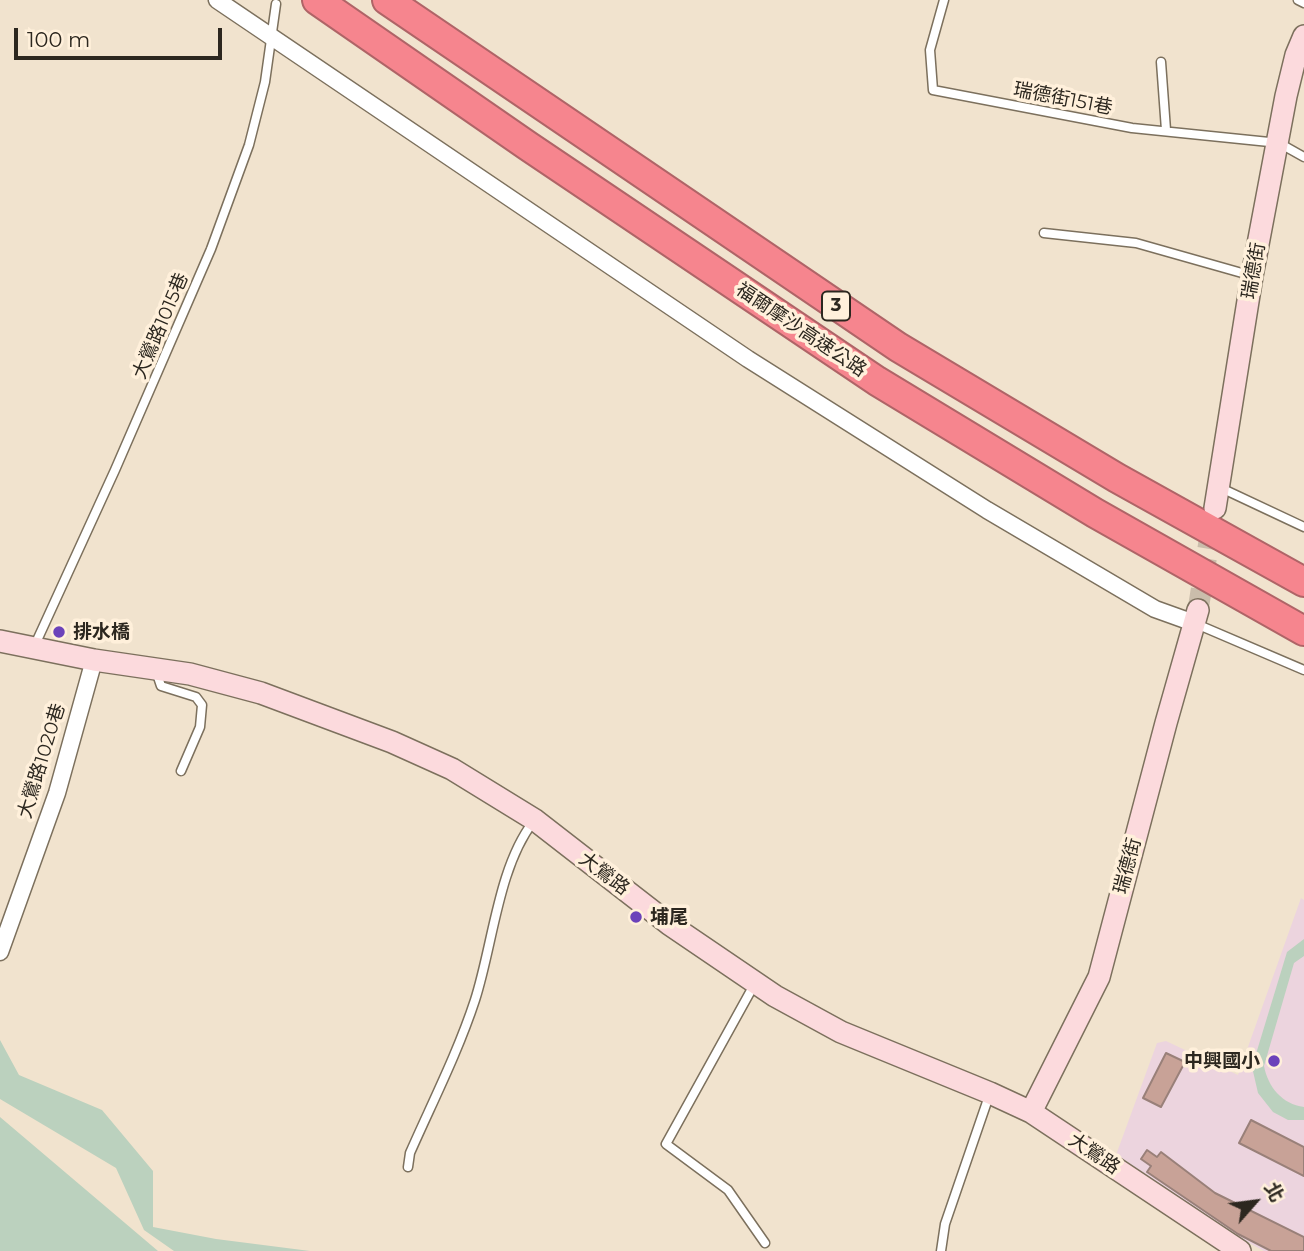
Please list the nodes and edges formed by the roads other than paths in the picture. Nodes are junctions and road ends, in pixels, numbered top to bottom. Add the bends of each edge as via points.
1 (217, 0) edge
2 (317, 0) edge
3 (387, 0) edge
4 (944, 0) edge
5 (1298, 0) edge
6 (1304, 3) edge
7 (276, 4) dead end
8 (1304, 36) edge
9 (271, 37) junction
10 (1161, 62) dead end
11 (1167, 130) junction
12 (1279, 143) junction
13 (1304, 157) edge
14 (1044, 233) dead end
15 (1252, 276) junction
16 (1217, 497) joint
17 (1304, 527) edge
18 (1304, 582) edge
19 (1196, 616) junction
20 (1304, 631) edge
21 (0, 641) edge
22 (34, 647) junction
23 (94, 660) junction
24 (155, 668) junction
25 (1304, 670) edge
26 (181, 771) dead end
27 (535, 820) junction
28 (0, 952) edge
29 (756, 982) junction
30 (990, 1093) junction
31 (1031, 1112) junction
32 (408, 1167) dead end
33 (765, 1243) dead end
34 (941, 1251) edge
35 (1240, 1251) edge

1 - 9 street
2 - 20 highway, 福爾摩沙高速公路 / 3 via 877,382
3 - 18 highway, 福爾摩沙高速公路 / 3 via 898,347 1117,478
4 - 11 lane, 瑞德街151巷 via 930,50 933,90 1132,128
5 - 6 lane
7 - 9 lane, 大鶯路1015巷
8 - 12 street, 瑞德街 via 1286,96
9 - 19 street via 748,359 987,510 1155,609
9 - 22 lane, 大鶯路1015巷 via 249,145 211,249
10 - 11 lane
11 - 12 lane, 瑞德街151巷
12 - 13 lane
12 - 15 street, 瑞德街
14 - 15 lane via 1136,243
15 - 16 street, 瑞德街
16 - 17 lane
19 - 25 lane
19 - 31 street, 瑞德街 via 1099,977
21 - 22 street, 大鶯路
22 - 23 street, 大鶯路
23 - 24 street, 大鶯路
23 - 28 street, 大鶯路1020巷 via 57,793
24 - 26 lane via 161,686 196,697 202,705 200,727
24 - 27 street, 大鶯路 via 261,693 392,742 452,769
27 - 29 street, 大鶯路 via 669,923
27 - 32 lane via 512,860 475,1000
29 - 30 street, 大鶯路 via 841,1032
29 - 33 lane via 666,1144 728,1190
30 - 31 street, 大鶯路
30 - 34 lane via 944,1224
31 - 35 street, 大鶯路

